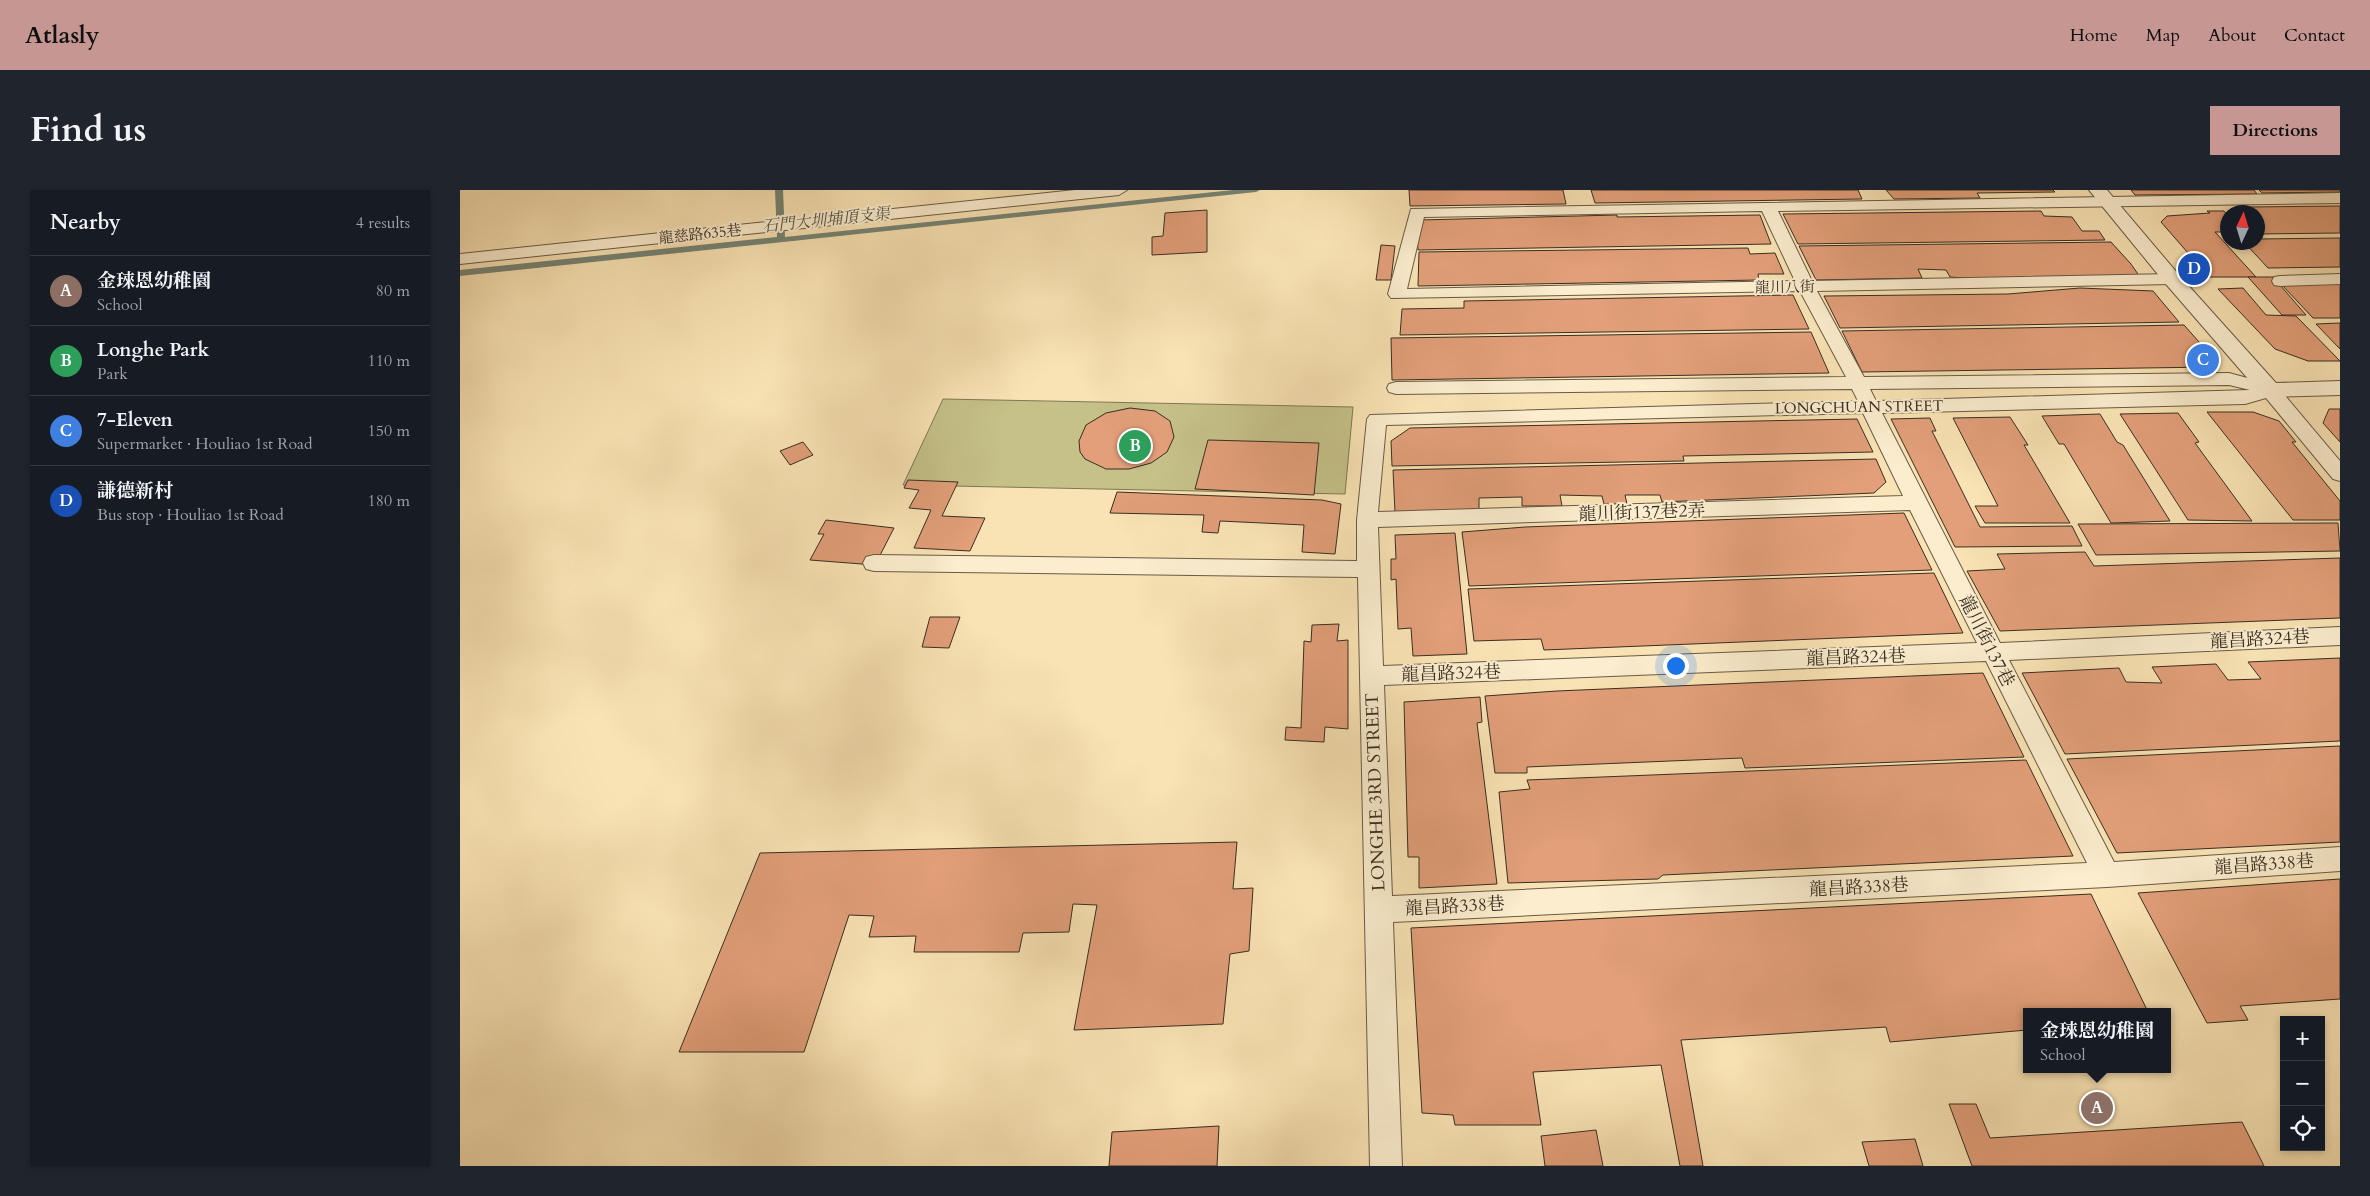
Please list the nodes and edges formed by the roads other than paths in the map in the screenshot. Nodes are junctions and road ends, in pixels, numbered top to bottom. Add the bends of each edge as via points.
1 (1119, 190) edge
2 (1582, 190) edge
3 (1871, 190) edge
4 (2104, 196) edge
5 (2340, 198) edge
6 (1879, 204) junction
7 (1768, 207) junction
8 (1586, 209) junction
9 (460, 259) edge
10 (2172, 279) junction
11 (2340, 279) edge
12 (2280, 281) dead end
13 (1806, 287) junction
14 (1858, 383) junction
15 (1396, 388) dead end
16 (2340, 388) edge
17 (2270, 390) junction
18 (1868, 406) junction
19 (1377, 419) joint
20 (2340, 474) edge
21 (1917, 503) junction
22 (1367, 520) junction
23 (874, 563) dead end
24 (1368, 569) junction
25 (2340, 636) edge
26 (1993, 652) junction
27 (1372, 676) junction
28 (2340, 859) edge
29 (2107, 875) junction
30 (1378, 910) junction
31 (1386, 1166) edge

1 - 9 lane, 龍慈路635巷
2 - 8 lane
3 - 6 lane
4 - 5 lane
4 - 6 lane
4 - 10 street
6 - 7 lane
7 - 8 lane
7 - 13 lane, 龍川街137巷
8 - 13 lane, 龍川八街 via 1416,212 1397,294
10 - 13 lane, 龍川八街
10 - 17 street
11 - 12 lane
13 - 14 lane, 龍川街137巷
14 - 15 lane
14 - 17 lane via 2229,379
14 - 18 lane, 龍川街137巷
16 - 17 street, LONGCHUAN STREET
17 - 18 lane, LONGCHUAN STREET via 2245,398
17 - 20 lane
18 - 19 lane, LONGCHUAN STREET
18 - 21 lane, 龍川街137巷
19 - 22 lane, LONGHE 3RD STREET
21 - 22 lane, 龍川街137巷2弄
21 - 26 lane, 龍川街137巷
22 - 24 lane, LONGHE 3RD STREET
23 - 24 lane
24 - 27 lane, LONGHE 3RD STREET
25 - 26 lane, 龍昌路324巷
26 - 27 lane, 龍昌路324巷
26 - 29 lane, 龍川街137巷
27 - 30 lane, LONGHE 3RD STREET
28 - 29 lane, 龍昌路338巷
29 - 30 lane, 龍昌路338巷
30 - 31 lane, LONGHE 3RD STREET

